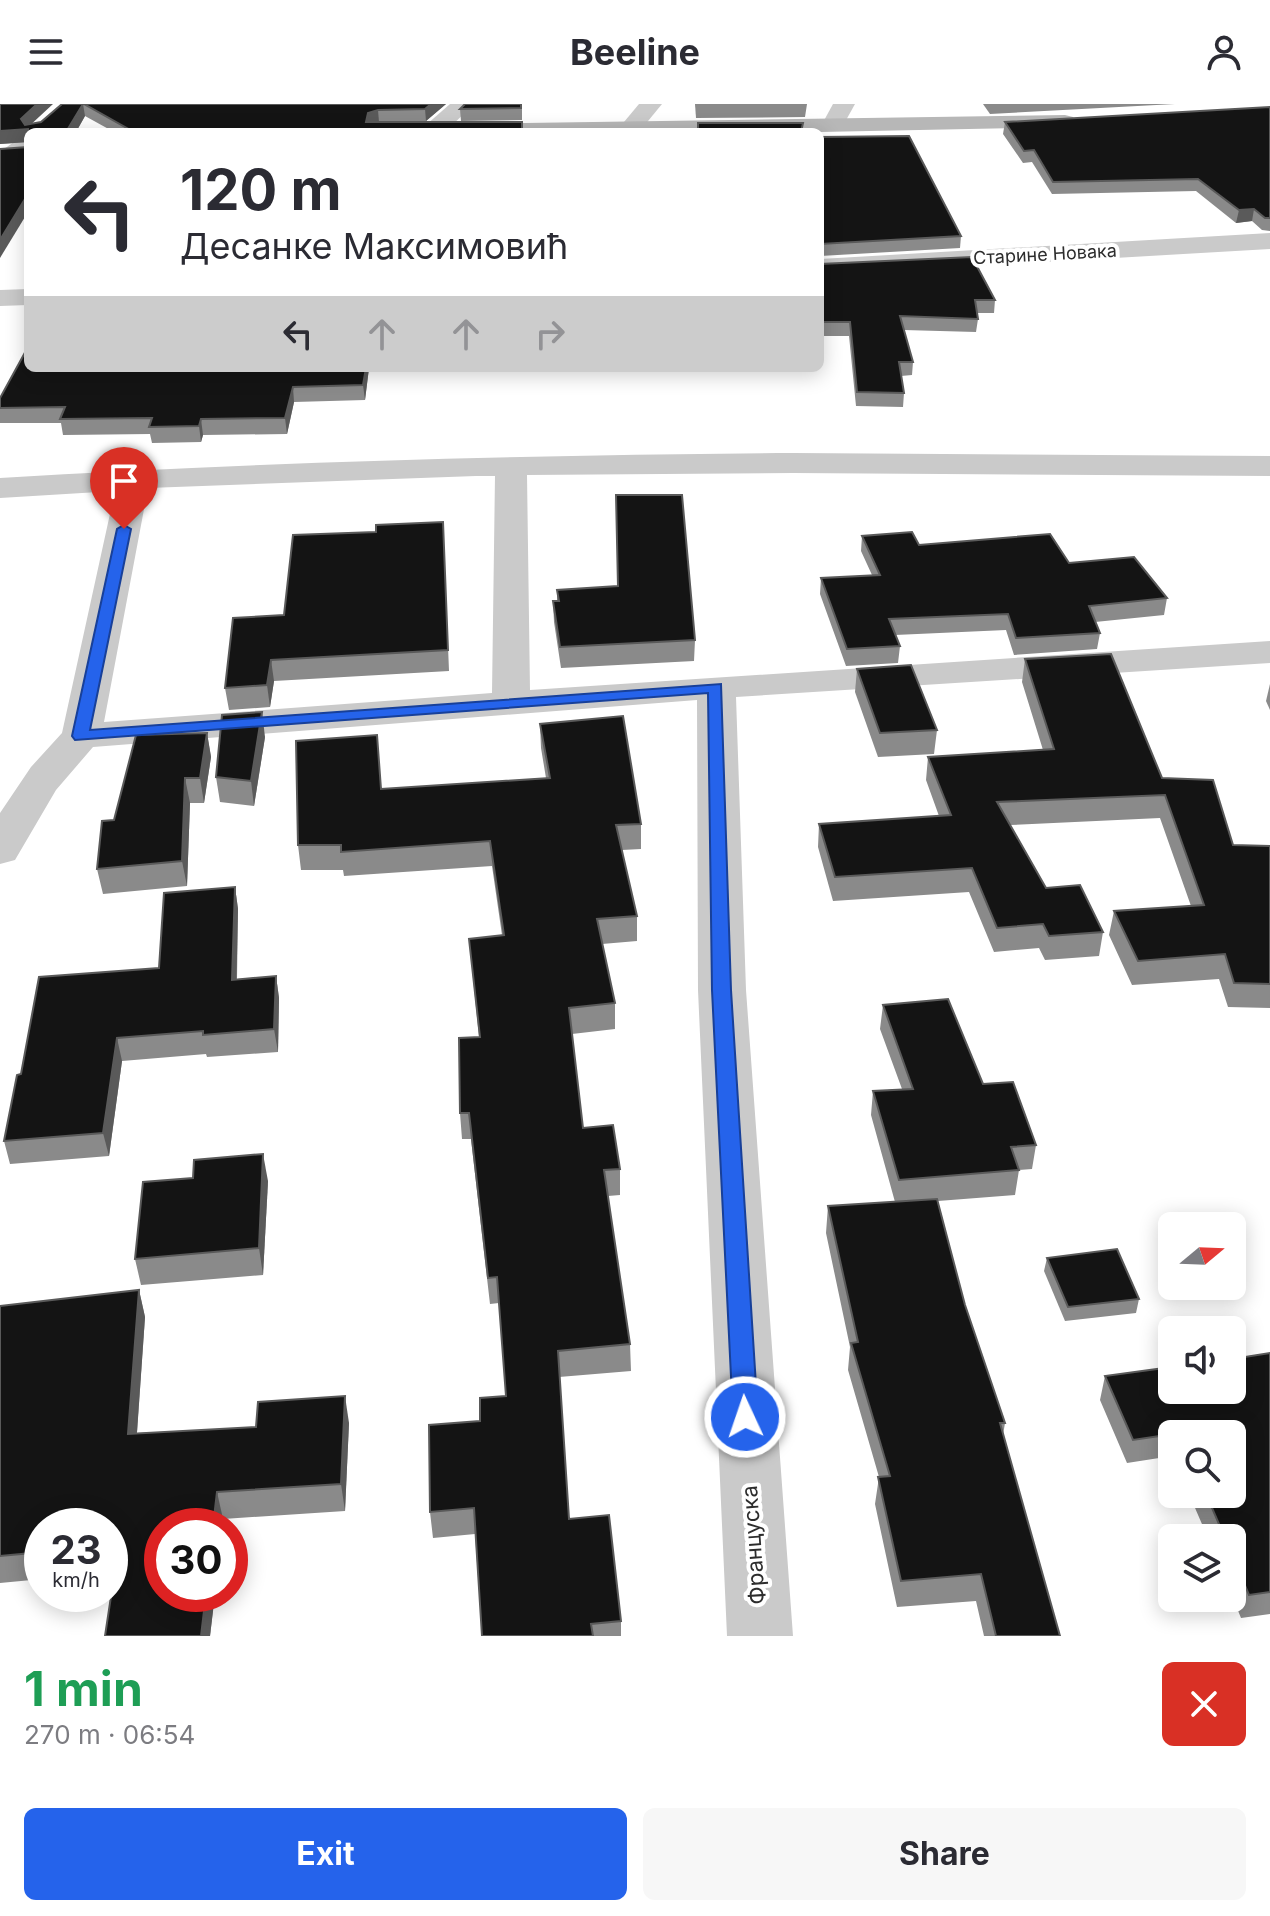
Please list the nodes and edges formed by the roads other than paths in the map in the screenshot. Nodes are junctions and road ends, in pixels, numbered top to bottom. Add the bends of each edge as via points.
1 (463, 104) edge
2 (651, 104) edge
3 (844, 104) edge
4 (1081, 121) edge
5 (832, 126) junction
6 (436, 128) edge
7 (630, 128) joint
8 (1270, 241) edge
9 (824, 267) edge
10 (24, 297) edge
11 (0, 298) edge
12 (511, 464) junction
13 (1270, 466) edge
14 (134, 478) junction
15 (0, 488) edge
16 (1270, 652) edge
17 (716, 687) junction
18 (511, 704) junction
19 (81, 736) junction
20 (0, 851) edge
21 (760, 1636) edge

1 - 6 street
2 - 7 street
3 - 5 street
4 - 5 main road
5 - 7 main road
8 - 9 street, Старине Новака
10 - 11 street
12 - 13 street
12 - 14 street
12 - 18 street
14 - 15 street
14 - 19 street
16 - 17 street
17 - 18 street
17 - 21 street, Француска via 722,990
18 - 19 street
19 - 20 street via 35,787

